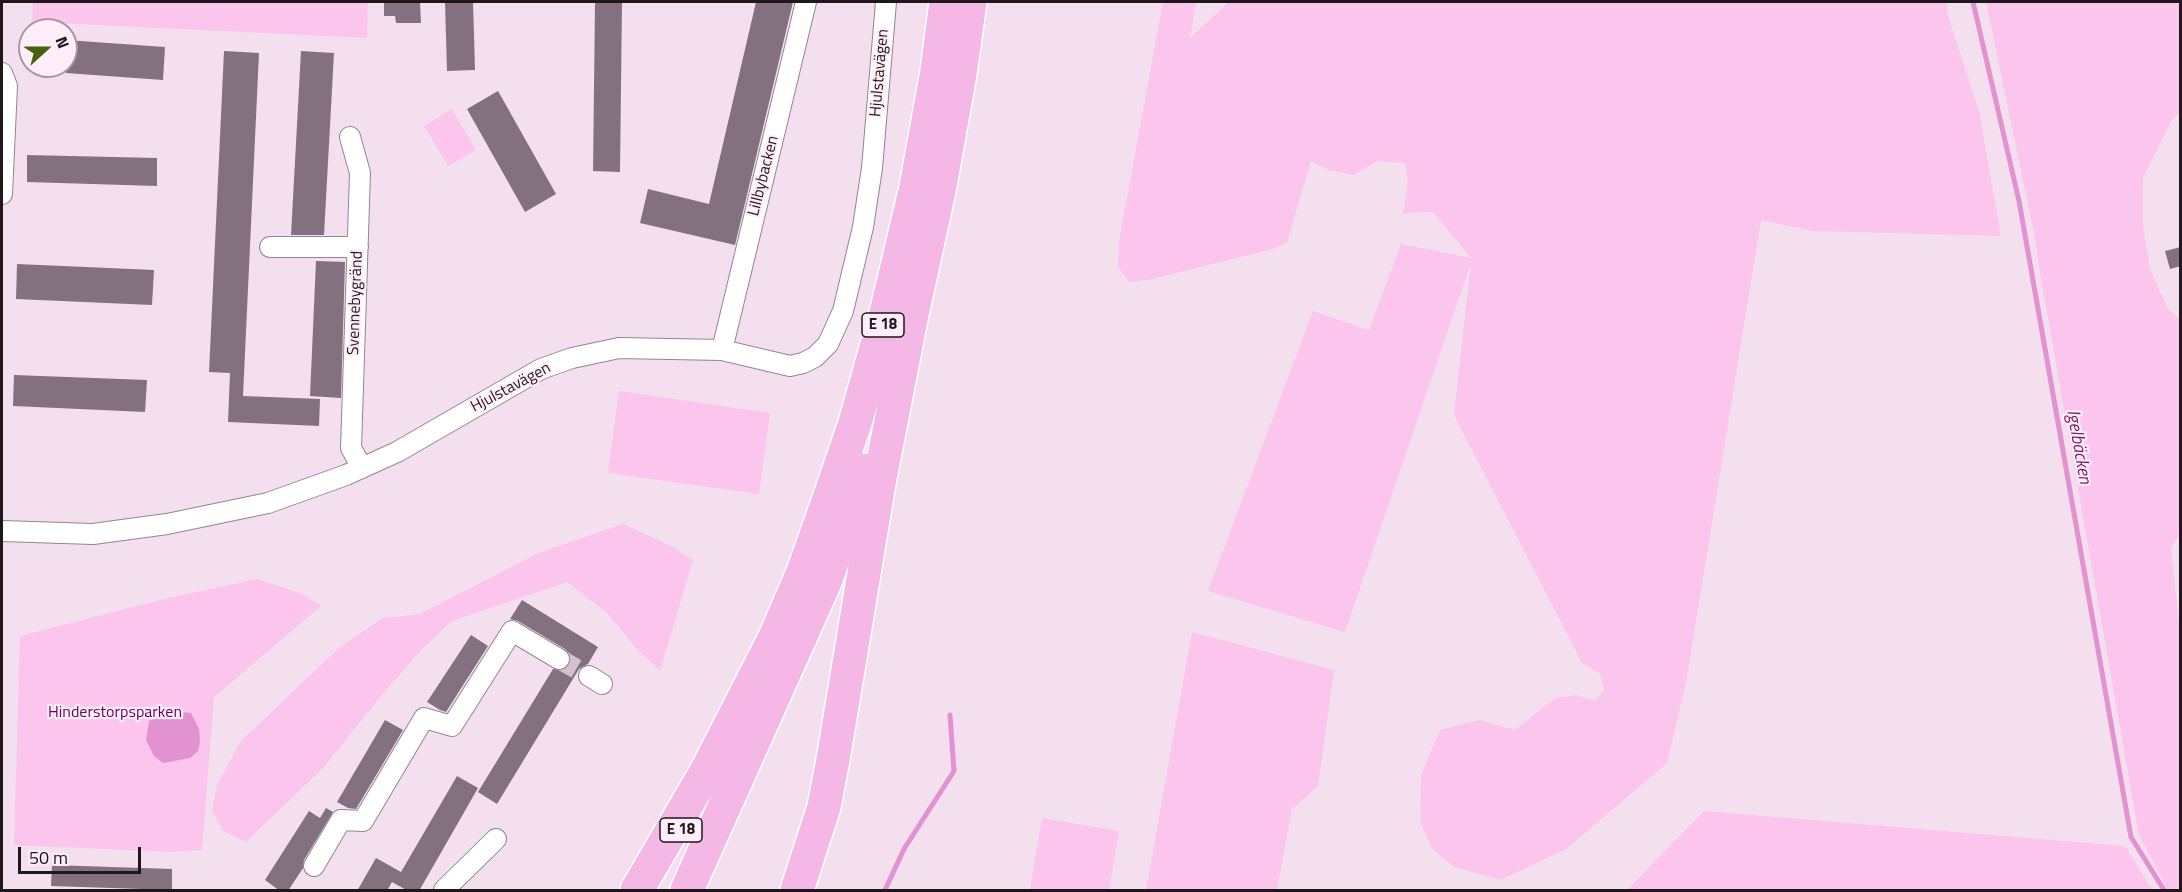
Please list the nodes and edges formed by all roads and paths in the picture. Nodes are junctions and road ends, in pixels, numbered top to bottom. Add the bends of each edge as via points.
1 (806, 2) edge
2 (886, 2) edge
3 (946, 2) edge
4 (970, 2) edge
5 (2, 73) edge
6 (350, 137) dead end
7 (2, 194) edge
8 (270, 247) dead end
9 (358, 247) junction
10 (912, 314) junction
11 (722, 350) junction
12 (362, 468) junction
13 (2, 531) edge
14 (560, 659) tunnel mouth
15 (707, 770) junction
16 (496, 839) dead end
17 (315, 866) dead end
18 (444, 891) edge
19 (637, 891) edge
20 (655, 891) edge
21 (687, 891) edge
22 (796, 891) edge

1 - 11 street, Lillbybacken
2 - 11 street, Hjulstavägen via 863,227 843,311 828,344 815,357 790,366
3 - 15 highway, E 18 via 916,187 855,423 803,572 775,637
4 - 10 highway, E 18 via 939,191
5 - 7 street via 7,86
6 - 9 street, Svennebygränd via 360,173
8 - 9 street
9 - 12 street, Svennebygränd via 351,448
10 - 21 highway, E 18 via 878,429 825,582
10 - 22 highway via 824,807
11 - 12 street, Hjulstavägen via 619,348 572,358 541,369
12 - 13 street, Hjulstavägen via 268,503 167,524 93,534
14 - 17 street via 512,631 452,726 424,718 363,821 341,820
15 - 19 highway
15 - 20 highway, E 18
16 - 18 street

